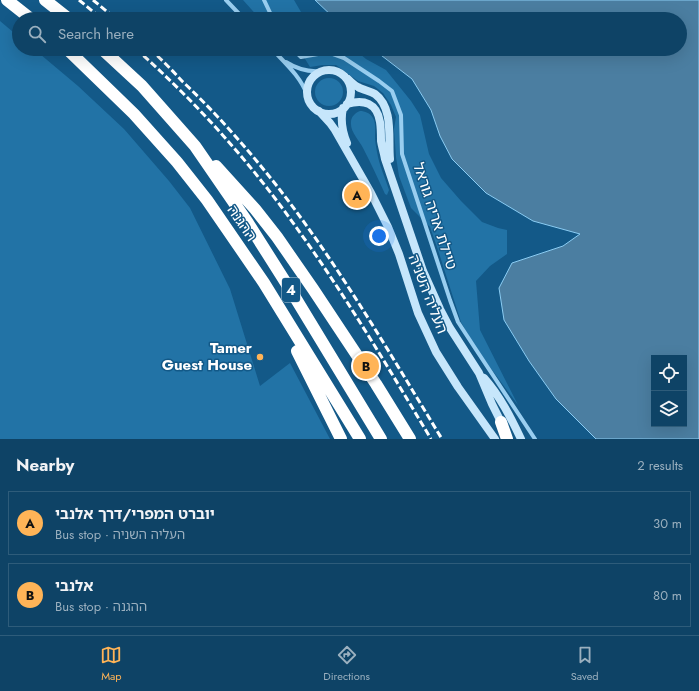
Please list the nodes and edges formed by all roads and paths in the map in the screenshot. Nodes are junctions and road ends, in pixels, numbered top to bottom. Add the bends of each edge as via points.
1 (6, 0) edge
2 (45, 0) edge
3 (226, 0) edge
4 (264, 0) edge
5 (22, 12) edge
6 (60, 12) edge
7 (237, 12) edge
8 (270, 12) edge
9 (74, 56) edge
10 (110, 56) edge
11 (279, 56) edge
12 (338, 56) edge
13 (282, 59) junction
14 (320, 71) junction
15 (347, 79) junction
16 (307, 95) junction
17 (345, 106) junction
18 (319, 111) junction
19 (195, 146) junction
20 (392, 180) junction
21 (371, 193) junction
22 (264, 283) junction
23 (479, 373) junction
24 (501, 422) joint
25 (341, 439) edge
26 (360, 439) edge
27 (381, 439) edge
28 (410, 439) edge
29 (495, 439) edge
30 (508, 439) edge
31 (521, 439) edge
32 (535, 439) edge

1 - 5 highway
2 - 6 highway
3 - 7 street
4 - 8 street
9 - 22 highway, ההגנה / 4 via 134,114 177,162 207,200
10 - 19 highway, ההגנה / 4 via 142,86
11 - 13 street
12 - 32 street, טיילת אריה גוראל via 392,91 401,116 402,154 458,322
13 - 14 street via 297,68 311,72
13 - 16 street via 303,85
14 - 15 street via 335,70
14 - 16 street via 310,81
15 - 17 street via 351,91
15 - 20 street via 377,95 389,116
16 - 18 street
17 - 18 street via 333,113
17 - 20 street via 360,101 375,108 381,123 385,159
17 - 21 street, העליה השניה via 341,116 343,132
18 - 21 street, העליה השניה via 335,130
19 - 27 highway, ההגנה / 4 via 293,294
19 - 28 highway via 260,215 313,289
20 - 23 street via 423,271 440,309
21 - 29 street, העליה השניה via 388,227 418,313 436,352
22 - 25 highway
22 - 26 highway, ההגנה / 4
23 - 24 street
23 - 31 street via 498,397
24 - 30 highway

